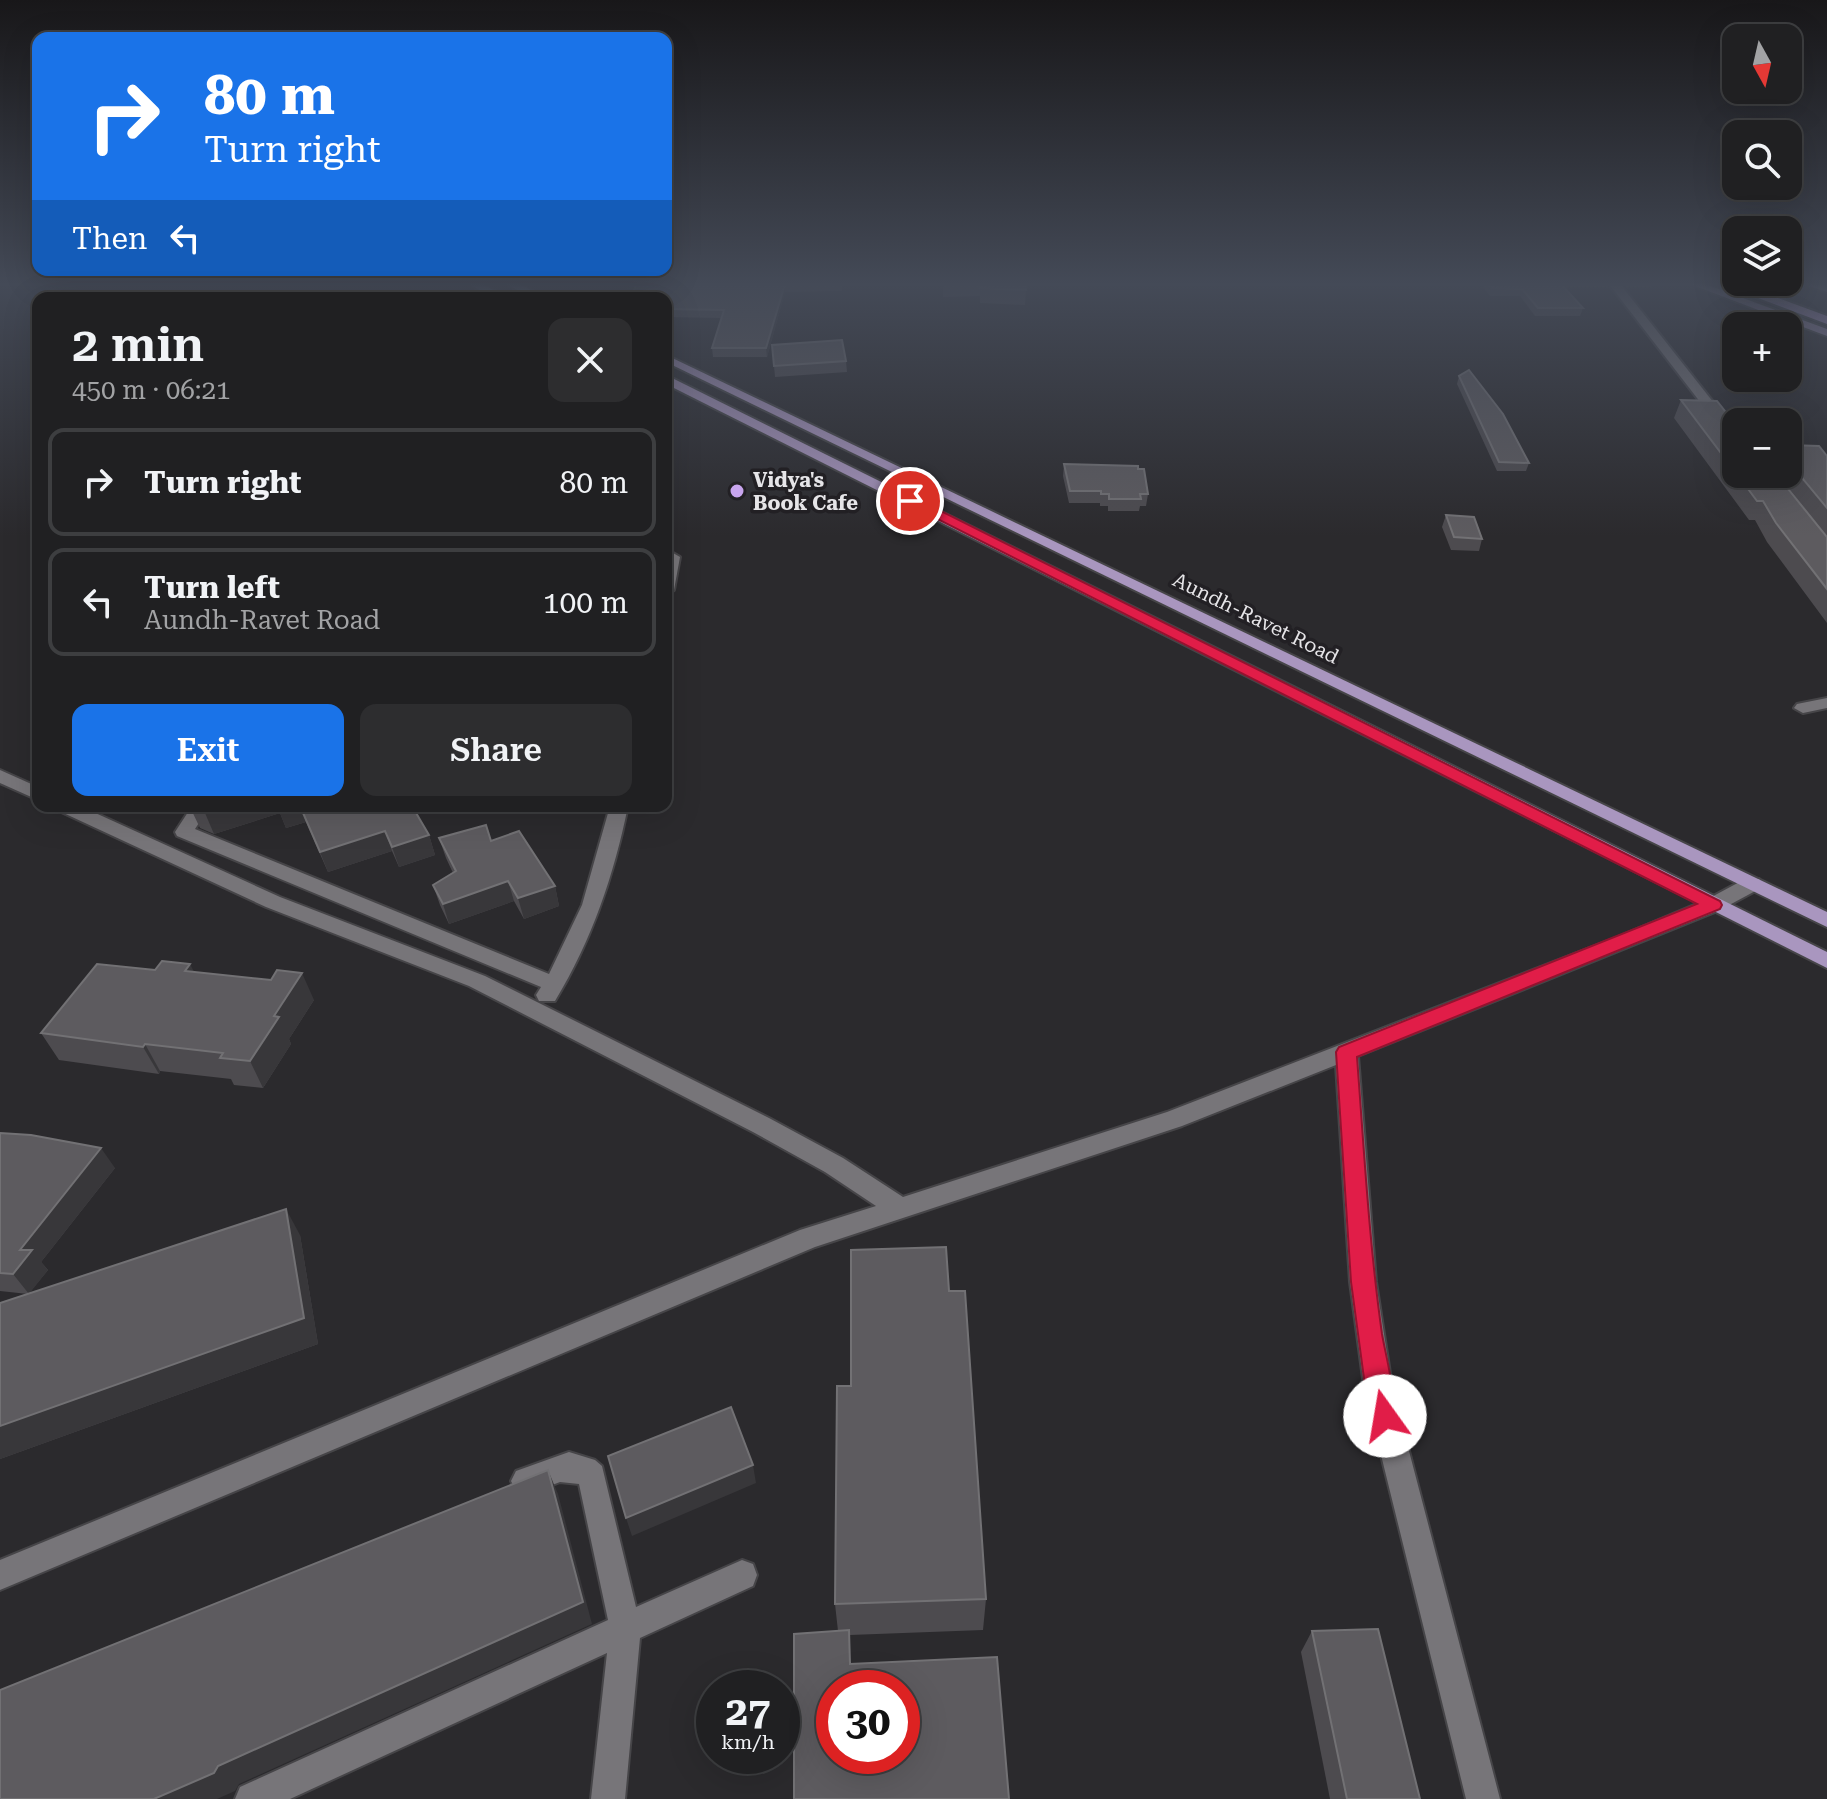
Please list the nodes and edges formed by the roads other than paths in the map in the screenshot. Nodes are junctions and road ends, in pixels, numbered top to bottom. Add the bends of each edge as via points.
1 (687, 368) edge
2 (1680, 368) edge
3 (672, 382) edge
4 (1722, 421) edge
5 (673, 557) dead end
6 (672, 562) edge
7 (1827, 703) edge
8 (1803, 708) dead end
9 (0, 776) edge
10 (32, 791) edge
11 (77, 812) edge
12 (197, 812) edge
13 (617, 812) edge
14 (1752, 884) junction
15 (1713, 905) junction
16 (1827, 920) edge
17 (1827, 961) edge
18 (554, 984) junction
19 (537, 1010) junction
20 (1346, 1052) junction
21 (901, 1209) junction
22 (496, 1494) edge
23 (0, 1575) edge
24 (742, 1575) dead end
25 (625, 1627) junction
26 (252, 1799) edge
27 (608, 1799) edge
28 (1483, 1799) edge

1 - 14 main road, Aundh-Ravet Road
2 - 4 street
3 - 15 main road
5 - 6 street
7 - 8 street
9 - 10 street
11 - 19 street via 208,874
12 - 18 street via 184,832
13 - 18 street via 585,920
14 - 15 street
14 - 16 main road, Aundh-Ravet Road
15 - 17 main road
15 - 20 street
18 - 19 street
19 - 21 street via 761,1125
20 - 21 street via 1174,1119
20 - 28 street via 1363,1282 1378,1386
21 - 23 street via 809,1238
22 - 25 street via 554,1469 585,1468 592,1476
24 - 25 street
25 - 26 street
25 - 27 street

